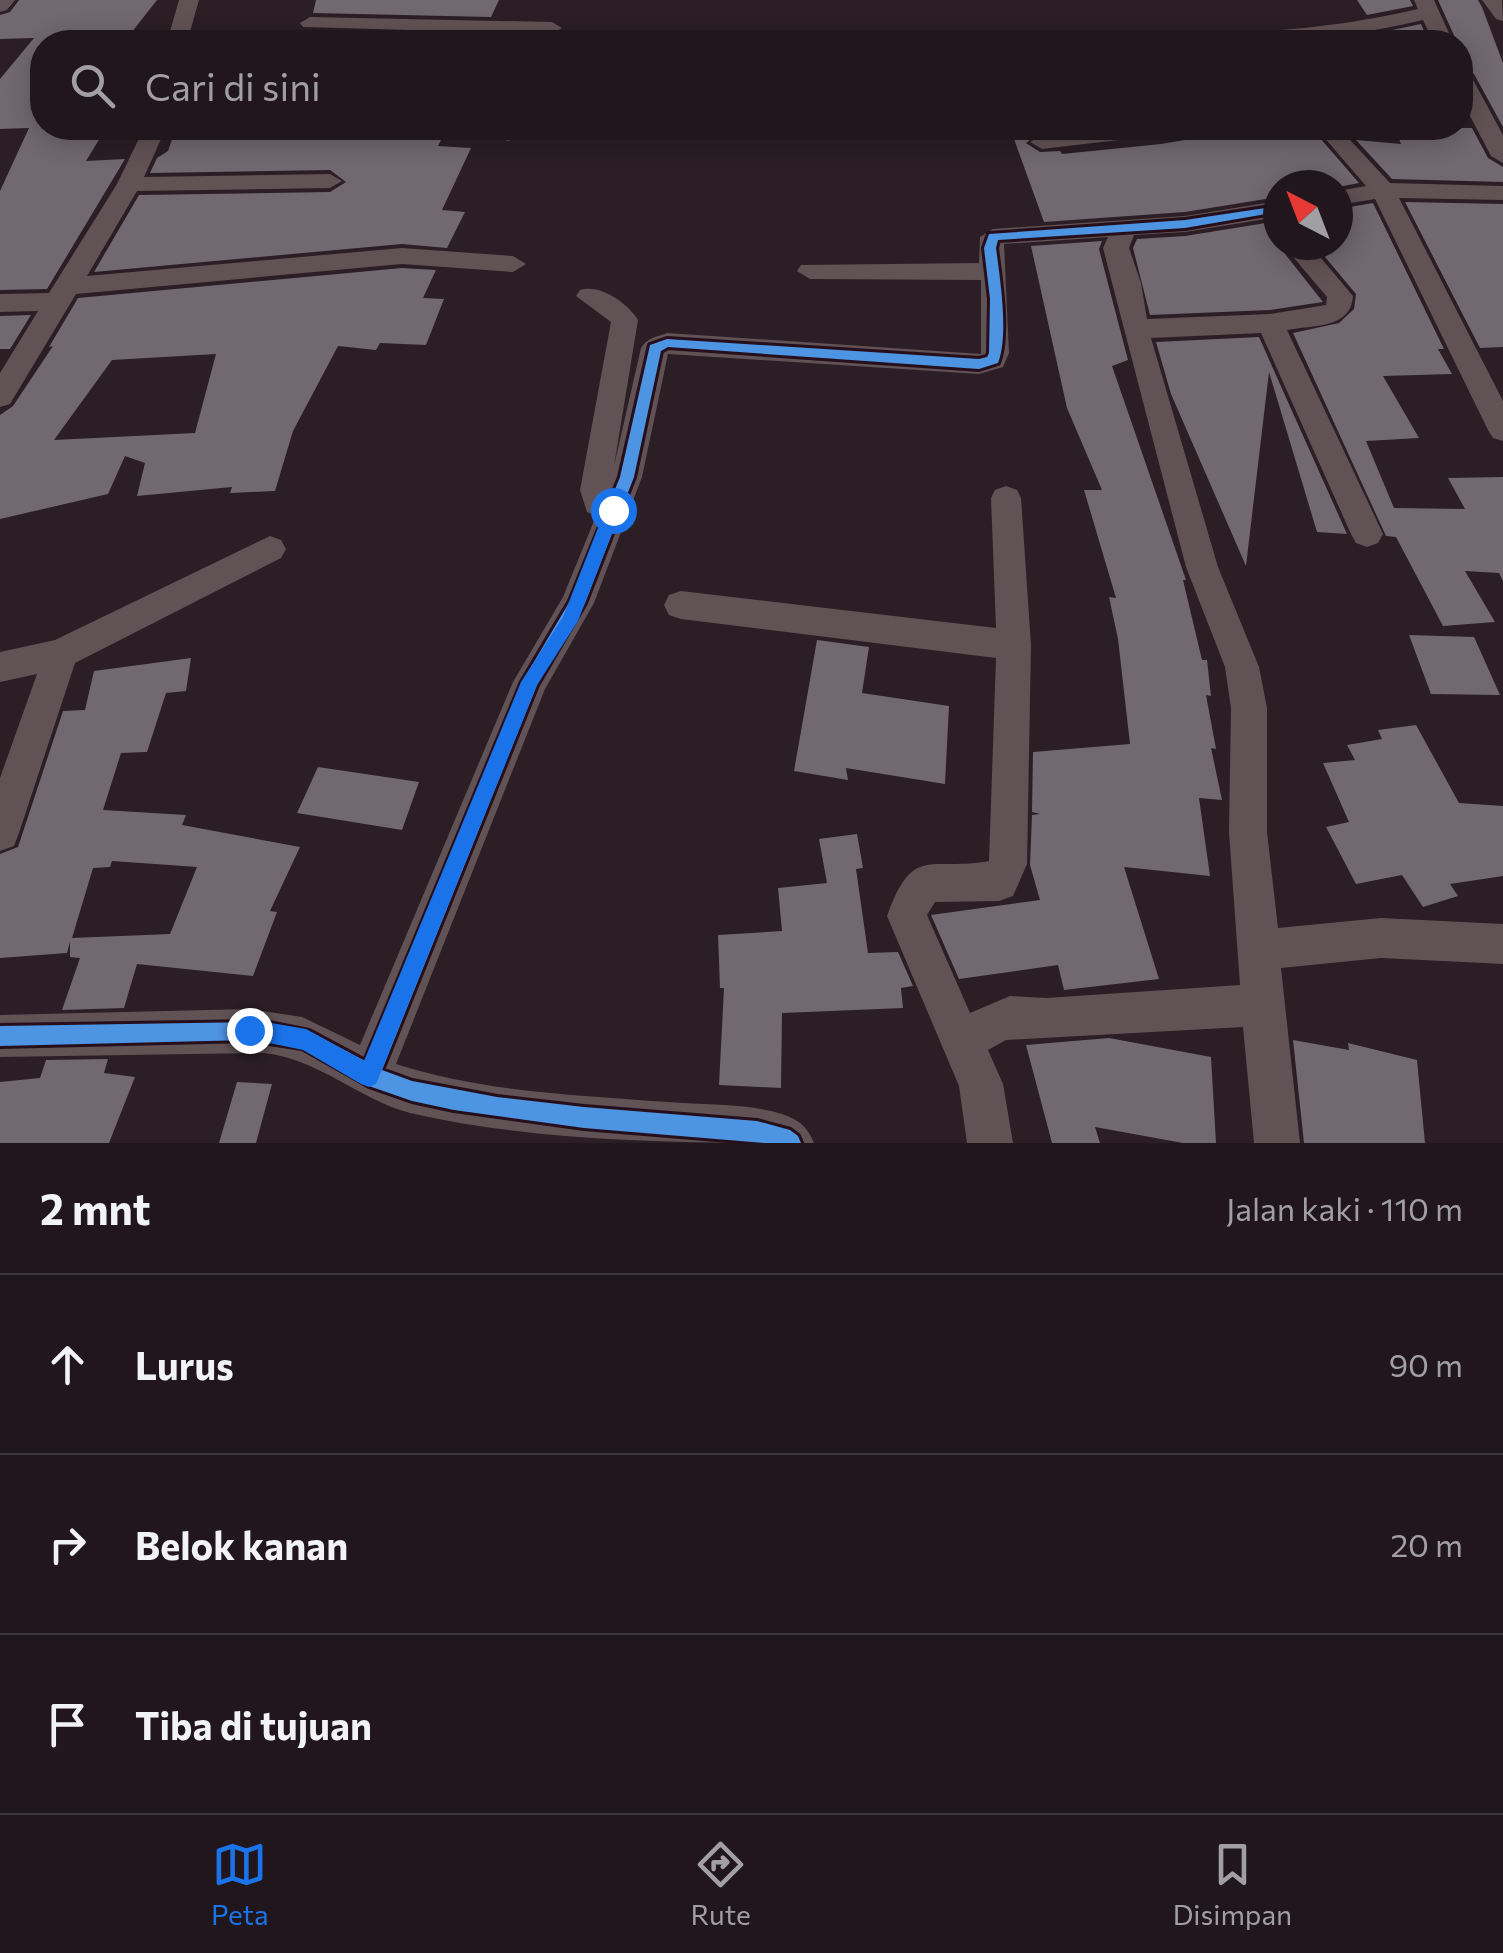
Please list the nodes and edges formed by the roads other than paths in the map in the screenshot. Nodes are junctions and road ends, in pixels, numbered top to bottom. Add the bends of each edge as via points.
1 (5, 0) edge
2 (189, 0) edge
3 (458, 0) edge
4 (1492, 0) edge
5 (0, 6) edge
6 (1427, 6) edge
7 (1503, 15) edge
8 (310, 22) dead end
9 (441, 25) junction
10 (553, 28) edge
11 (181, 30) edge
12 (378, 30) edge
13 (417, 30) edge
14 (1356, 30) edge
15 (1438, 30) edge
16 (1473, 96) edge
17 (1496, 130) edge
18 (150, 140) edge
19 (1059, 140) edge
20 (1338, 140) edge
21 (1042, 142) dead end
22 (1503, 156) edge
23 (330, 181) dead end
24 (130, 184) junction
25 (1383, 190) junction
26 (1503, 193) edge
27 (1353, 195) edge
28 (1263, 216) edge
29 (1124, 229) junction
30 (1310, 260) edge
31 (513, 264) dead end
32 (810, 271) dead end
33 (994, 272) junction
34 (62, 294) junction
35 (589, 296) dead end
36 (0, 303) edge
37 (1270, 323) junction
38 (1135, 329) junction
39 (0, 397) edge
40 (1503, 430) edge
41 (1006, 498) dead end
42 (613, 510) junction
43 (1368, 534) dead end
44 (270, 550) dead end
45 (680, 605) dead end
46 (1014, 645) junction
47 (61, 653) junction
48 (0, 667) edge
49 (0, 834) edge
50 (1503, 944) edge
51 (1260, 951) junction
52 (1262, 1006) junction
53 (0, 1036) edge
54 (961, 1041) junction
55 (369, 1076) junction
56 (792, 1143) edge
57 (990, 1143) edge
58 (1277, 1143) edge

1 - 5 street
2 - 11 street
3 - 9 street
4 - 7 street
6 - 14 street
6 - 15 street
8 - 12 street
9 - 10 street
9 - 13 street
16 - 17 street
17 - 22 street
18 - 24 street
19 - 21 street
20 - 25 street
23 - 24 street
24 - 34 street
25 - 26 street
25 - 27 street
25 - 40 street
28 - 29 street
29 - 33 street via 993,237
29 - 38 street via 1116,248
30 - 37 street via 1336,289 1339,308
31 - 34 street via 402,256
32 - 33 street
33 - 42 street via 993,360 979,364 660,345 652,354 627,477
34 - 36 street
34 - 39 street
35 - 42 street via 625,320 594,490 598,504
37 - 38 street
37 - 43 street
38 - 51 street via 1205,577 1242,667
41 - 46 street
42 - 55 street via 570,621 530,682
44 - 47 street
45 - 46 street
46 - 54 street via 1005,874 999,882 927,883 907,916
47 - 48 street
47 - 49 street
50 - 51 street via 1400,936
51 - 52 street
52 - 54 street via 1006,1016
52 - 58 street
53 - 55 street via 278,1033 306,1040
54 - 57 street via 981,1084
55 - 56 street via 455,1100 757,1131

